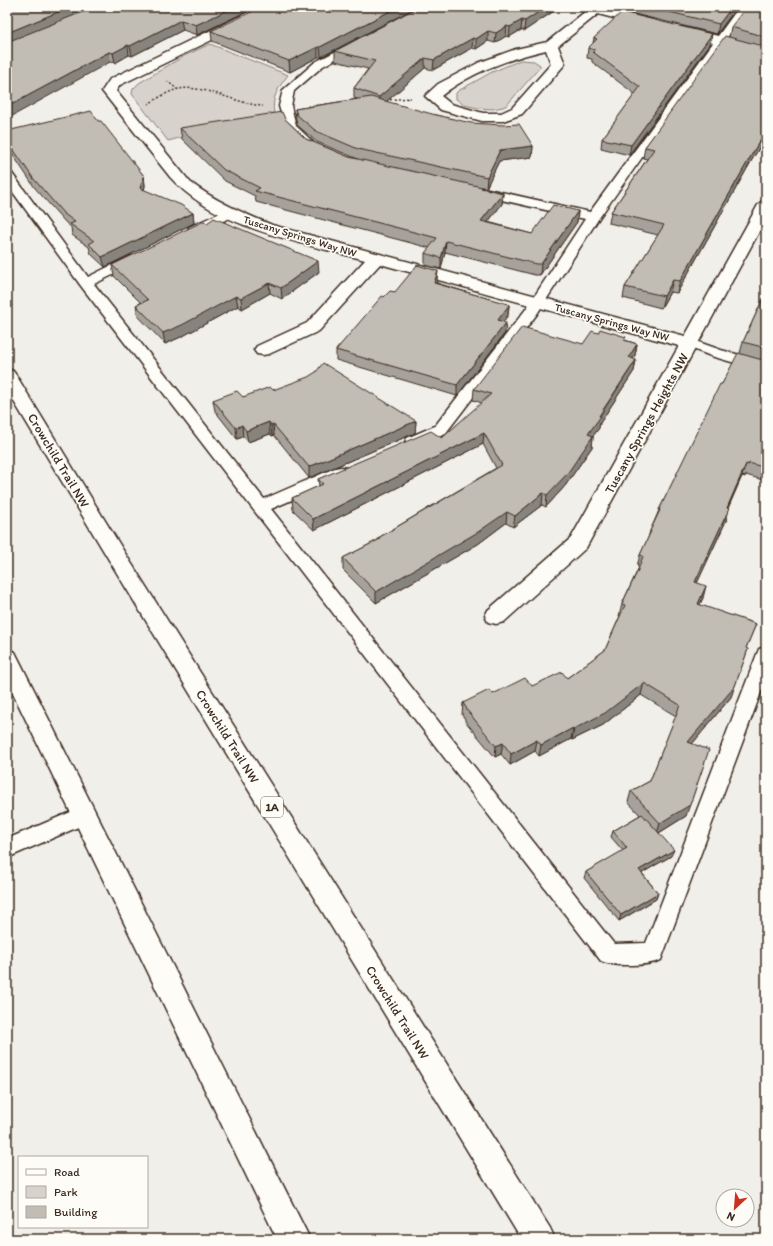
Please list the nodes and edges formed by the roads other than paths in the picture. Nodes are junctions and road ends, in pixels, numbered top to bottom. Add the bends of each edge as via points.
1 (269, 7) edge
2 (744, 7) edge
3 (593, 8) edge
4 (368, 38) edge
5 (720, 41) junction
6 (551, 46) junction
7 (766, 52) edge
8 (319, 149) edge
9 (7, 175) edge
10 (470, 189) edge
11 (766, 205) edge
12 (229, 213) junction
13 (593, 217) junction
14 (183, 236) edge
15 (148, 253) edge
16 (376, 258) junction
17 (86, 283) junction
18 (539, 302) junction
19 (690, 343) junction
20 (263, 350) dead end
21 (766, 367) edge
22 (7, 375) edge
23 (397, 449) edge
24 (354, 467) edge
25 (261, 507) junction
26 (496, 616) dead end
27 (766, 654) edge
28 (7, 658) edge
29 (85, 815) junction
30 (7, 849) edge
31 (294, 1239) edge
32 (539, 1239) edge

1 - 12 main road, Tuscany Springs Way NW via 115,82 109,91 175,174 198,195
2 - 5 lane
3 - 5 main road
3 - 6 main road
4 - 8 lane via 319,64 289,90 285,106 291,127
5 - 7 main road
5 - 13 lane
6 - 6 main road via 558,64 517,111 503,117 482,117 446,107 432,96 443,87 483,66 520,52
9 - 17 lane
10 - 13 lane
11 - 19 main road, Tuscany Springs Heights NW
12 - 14 lane
12 - 16 main road, Tuscany Springs Way NW via 266,228
13 - 18 lane
15 - 17 lane
16 - 18 main road, Tuscany Springs Way NW
16 - 20 main road via 313,327
17 - 25 lane
18 - 19 main road, Tuscany Springs Way NW
18 - 23 lane via 440,430
19 - 21 lane
19 - 26 main road, Tuscany Springs Heights NW via 579,543
22 - 32 main road, Crowchild Trail NW / 1A
24 - 25 lane
25 - 27 lane via 610,954 653,953
28 - 29 main road
29 - 30 lane
29 - 31 main road

